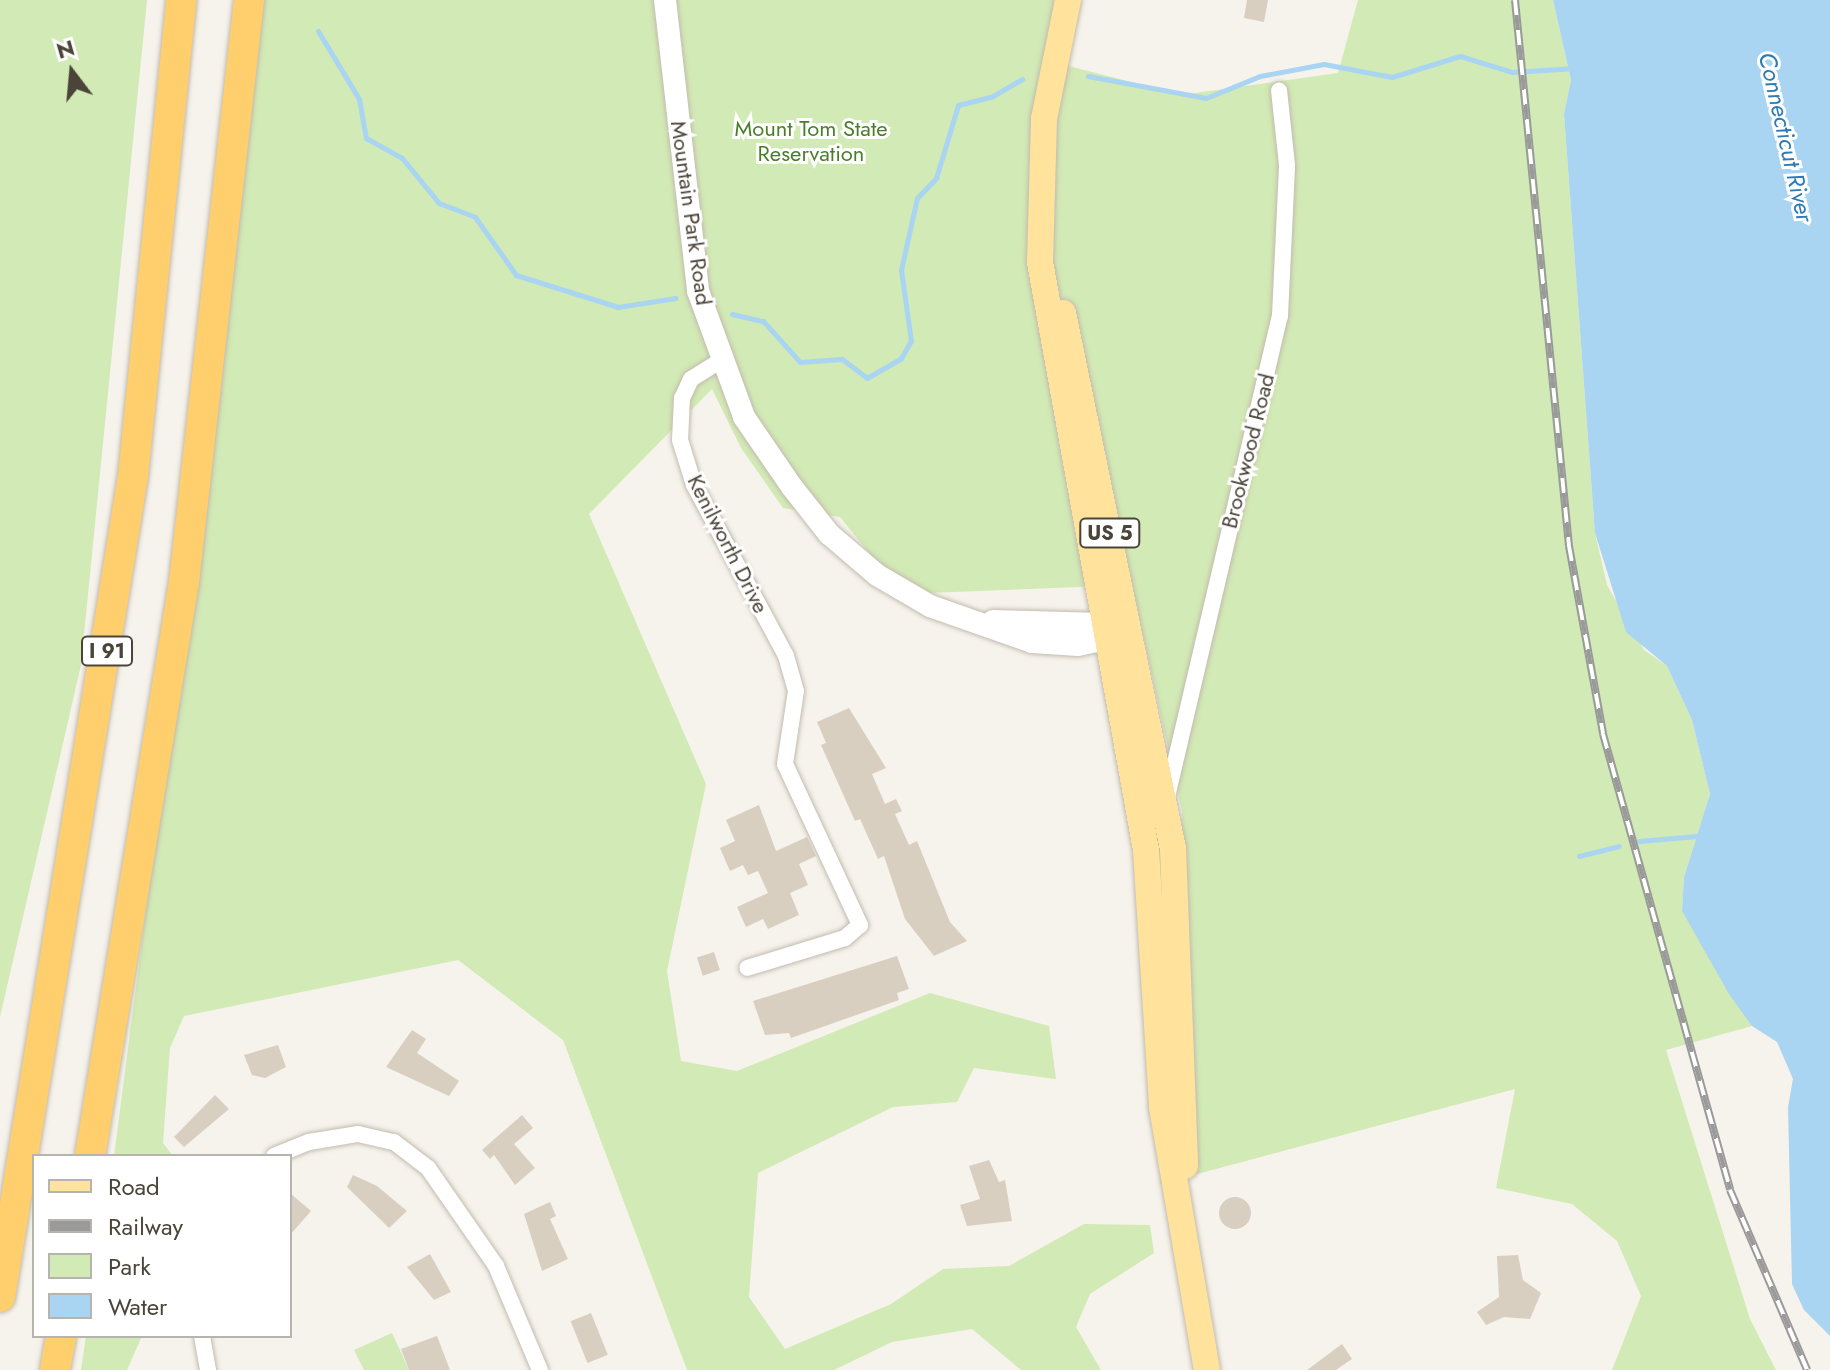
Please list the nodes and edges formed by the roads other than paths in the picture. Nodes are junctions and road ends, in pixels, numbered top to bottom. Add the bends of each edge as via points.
1 (181, 0) edge
2 (249, 0) edge
3 (665, 0) edge
4 (1068, 0) edge
5 (1279, 90) dead end
6 (720, 361) junction
7 (1113, 632) junction
8 (1165, 806) junction
9 (747, 968) dead end
10 (90, 1154) edge
11 (279, 1154) edge
12 (1188, 1250) junction
13 (0, 1297) edge
14 (61, 1338) edge
15 (202, 1338) edge
16 (55, 1370) edge
17 (208, 1370) edge
18 (540, 1370) edge
19 (1207, 1370) edge

1 - 13 highway, I 91 via 133,476
2 - 10 highway via 186,567
3 - 6 street, Mountain Park Road via 698,291
4 - 7 main road, US 5 via 1047,102 1040,194
5 - 8 street, Brookwood Road via 1287,165 1280,316
6 - 7 street, Mountain Park Road via 744,417 829,534 877,575 950,614
6 - 9 street, Kenilworth Drive via 691,379 682,398 680,440 694,485 786,656 796,691 785,764 860,925 845,938
7 - 8 main road, US 5
7 - 12 main road, US 5 via 1146,850 1162,1107
8 - 12 main road, US 5 via 1178,906
11 - 18 street via 309,1142 358,1134 394,1142 428,1168 496,1266
12 - 19 main road, US 5
14 - 16 highway
15 - 17 street

